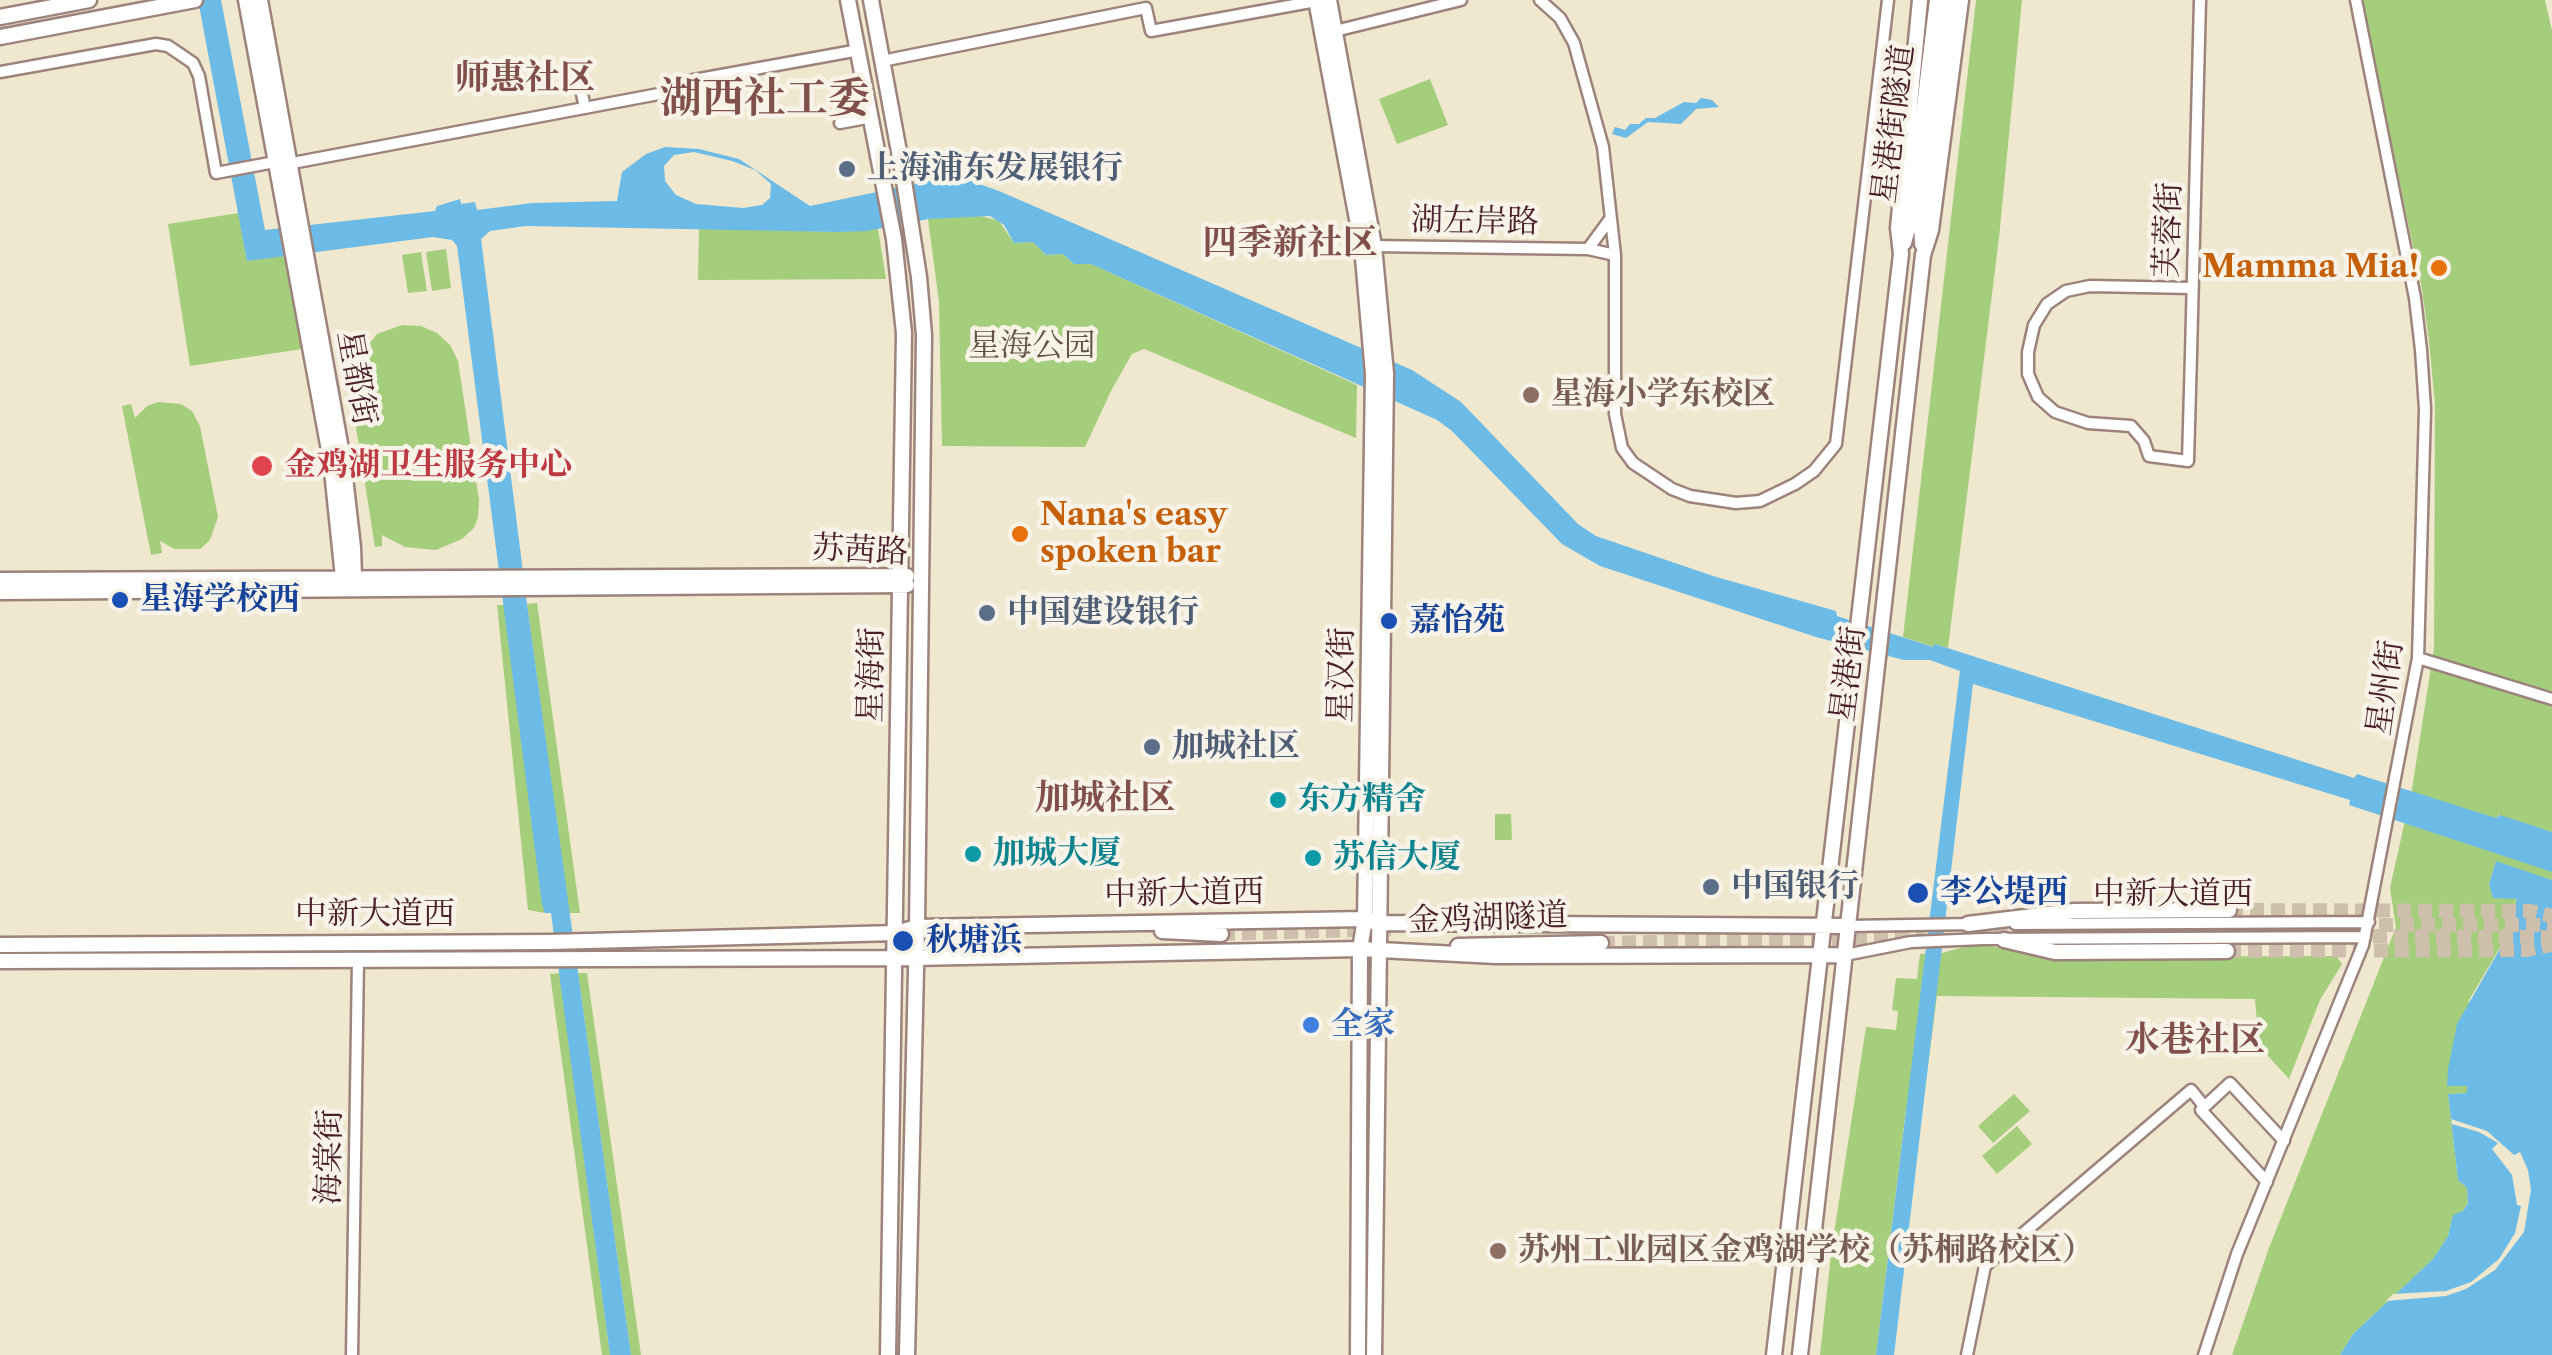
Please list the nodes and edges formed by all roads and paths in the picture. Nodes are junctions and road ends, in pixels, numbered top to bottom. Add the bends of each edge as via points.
1 (89, 0) edge
2 (195, 0) edge
3 (246, 0) edge
4 (260, 0) edge
5 (848, 0) edge
6 (871, 0) edge
7 (1316, 0) edge
8 (1329, 0) edge
9 (1461, 0) edge
10 (1540, 0) edge
11 (1888, 0) edge
12 (1920, 0) edge
13 (1937, 0) edge
14 (1947, 0) edge
15 (1961, 0) edge
16 (2200, 0) edge
17 (2356, 0) edge
18 (0, 16) edge
19 (1334, 32) junction
20 (0, 37) edge
21 (859, 50) junction
22 (882, 62) junction
23 (0, 72) edge
24 (580, 89) dead end
25 (584, 108) junction
26 (872, 118) junction
27 (840, 124) dead end
28 (280, 164) junction
29 (1611, 218) junction
30 (1368, 246) junction
31 (1588, 249) junction
32 (1901, 254) junction
33 (1615, 255) junction
34 (1923, 255) junction
35 (2192, 288) junction
36 (0, 580) edge
37 (901, 580) junction
38 (922, 580) junction
39 (349, 581) junction
40 (0, 592) edge
41 (2418, 658) junction
42 (2552, 699) edge
43 (2228, 910) tunnel mouth
44 (1371, 921) junction
45 (2369, 922) junction
46 (1050, 924) junction
47 (1968, 924) junction
48 (1824, 926) junction
49 (1848, 926) junction
50 (917, 927) junction
51 (896, 933) junction
52 (1221, 934) tunnel mouth
53 (2365, 937) junction
54 (2004, 940) junction
55 (1601, 943) tunnel mouth
56 (0, 945) edge
57 (1360, 950) junction
58 (1377, 950) junction
59 (2227, 951) tunnel mouth
60 (1820, 954) junction
61 (1845, 954) junction
62 (894, 958) junction
63 (914, 958) junction
64 (358, 959) junction
65 (0, 960) edge
66 (2204, 1106) junction
67 (2284, 1140) junction
68 (2268, 1182) junction
69 (1367, 1220) junction
70 (352, 1355) edge
71 (888, 1355) edge
72 (907, 1355) edge
73 (1358, 1355) edge
74 (1374, 1355) edge
75 (1774, 1355) edge
76 (1800, 1355) edge
77 (1967, 1355) edge
78 (2204, 1355) edge

1 - 18 main road
2 - 20 main road
3 - 28 main road, 星都街
4 - 28 main road, 星都街
5 - 21 main road, 星海街
6 - 22 main road, 星海街
7 - 22 street via 1151,31 1146,8
7 - 30 main road, 星汉街
8 - 19 main road, 星汉街
9 - 19 street
10 - 29 street via 1574,44 1601,132
11 - 33 street via 1841,415 1836,444 1814,471 1778,494 1736,502 1672,489 1626,456 1614,414
12 - 32 main road, 星港街
13 - 32 main road, 星港街隧道
14 - 34 main road, 星港街隧道 via 1921,222
15 - 34 main road, 星港街
16 - 35 street, 芙蓉街
17 - 41 street, 星州街 via 2421,350
19 - 30 main road, 星汉街
21 - 25 street via 672,84 664,93
21 - 26 main road, 星海街
22 - 38 main road, 星海街 via 924,335
23 - 28 street via 168,46 199,76 216,173
24 - 25 street
25 - 28 street
26 - 27 street
26 - 37 main road, 星海街 via 904,319
28 - 39 main road, 星都街 via 342,460
29 - 31 street
29 - 33 street
30 - 31 street, 湖左岸路
30 - 44 main road, 星汉街 via 1380,404
31 - 33 street, 湖左岸路
32 - 48 main road, 星港街
34 - 49 main road, 星港街
35 - 35 street, 芙蓉街 via 2188,460 2149,456 2131,426 2088,423 2056,412 2038,396 2028,352 2047,304 2090,286
36 - 39 main road, 苏茜路
37 - 38 main road, 苏茜路
37 - 39 main road, 苏茜路
37 - 51 main road, 星海街
38 - 50 main road, 星海街
39 - 40 main road, 苏茜路
41 - 42 street
41 - 45 street, 星州街
43 - 47 main road via 2074,911
44 - 46 main road, 中新大道西
44 - 48 main road, 中新大道西
44 - 57 main road, 星汉街
44 - 58 main road, 星汉街
45 - 47 street, 中新大道西
45 - 53 street, 星州街
46 - 50 main road, 中新大道西
46 - 52 main road
47 - 49 street, 中新大道西
48 - 49 main road, 中新大道西
48 - 60 main road, 星港街
49 - 61 main road, 星港街
50 - 51 main road, 中新大道西
50 - 63 main road, 星海街
51 - 56 main road, 中新大道西
51 - 62 main road, 星海街
53 - 54 street, 中新大道西
53 - 67 street, 星州街
54 - 59 main road via 2055,952
54 - 61 street, 中新大道西 via 1911,942
55 - 58 main road, 金鸡湖隧道
57 - 58 main road, 中新大道西
57 - 63 main road, 中新大道西
57 - 69 main road, 星汉街
58 - 60 main road, 中新大道西
58 - 69 main road, 星汉街
60 - 61 main road, 中新大道西
60 - 75 main road, 星港街
61 - 76 main road, 星港街
62 - 63 main road, 中新大道西
62 - 64 main road, 中新大道西
62 - 71 main road, 星海街
63 - 72 main road, 星海街
64 - 65 main road, 中新大道西
64 - 70 street, 海棠街
66 - 67 street via 2230,1082
66 - 68 street
66 - 77 street via 2191,1090 1985,1266
67 - 68 street, 星州街
68 - 78 street, 星州街
69 - 73 main road, 星汉街
69 - 74 main road, 星汉街

